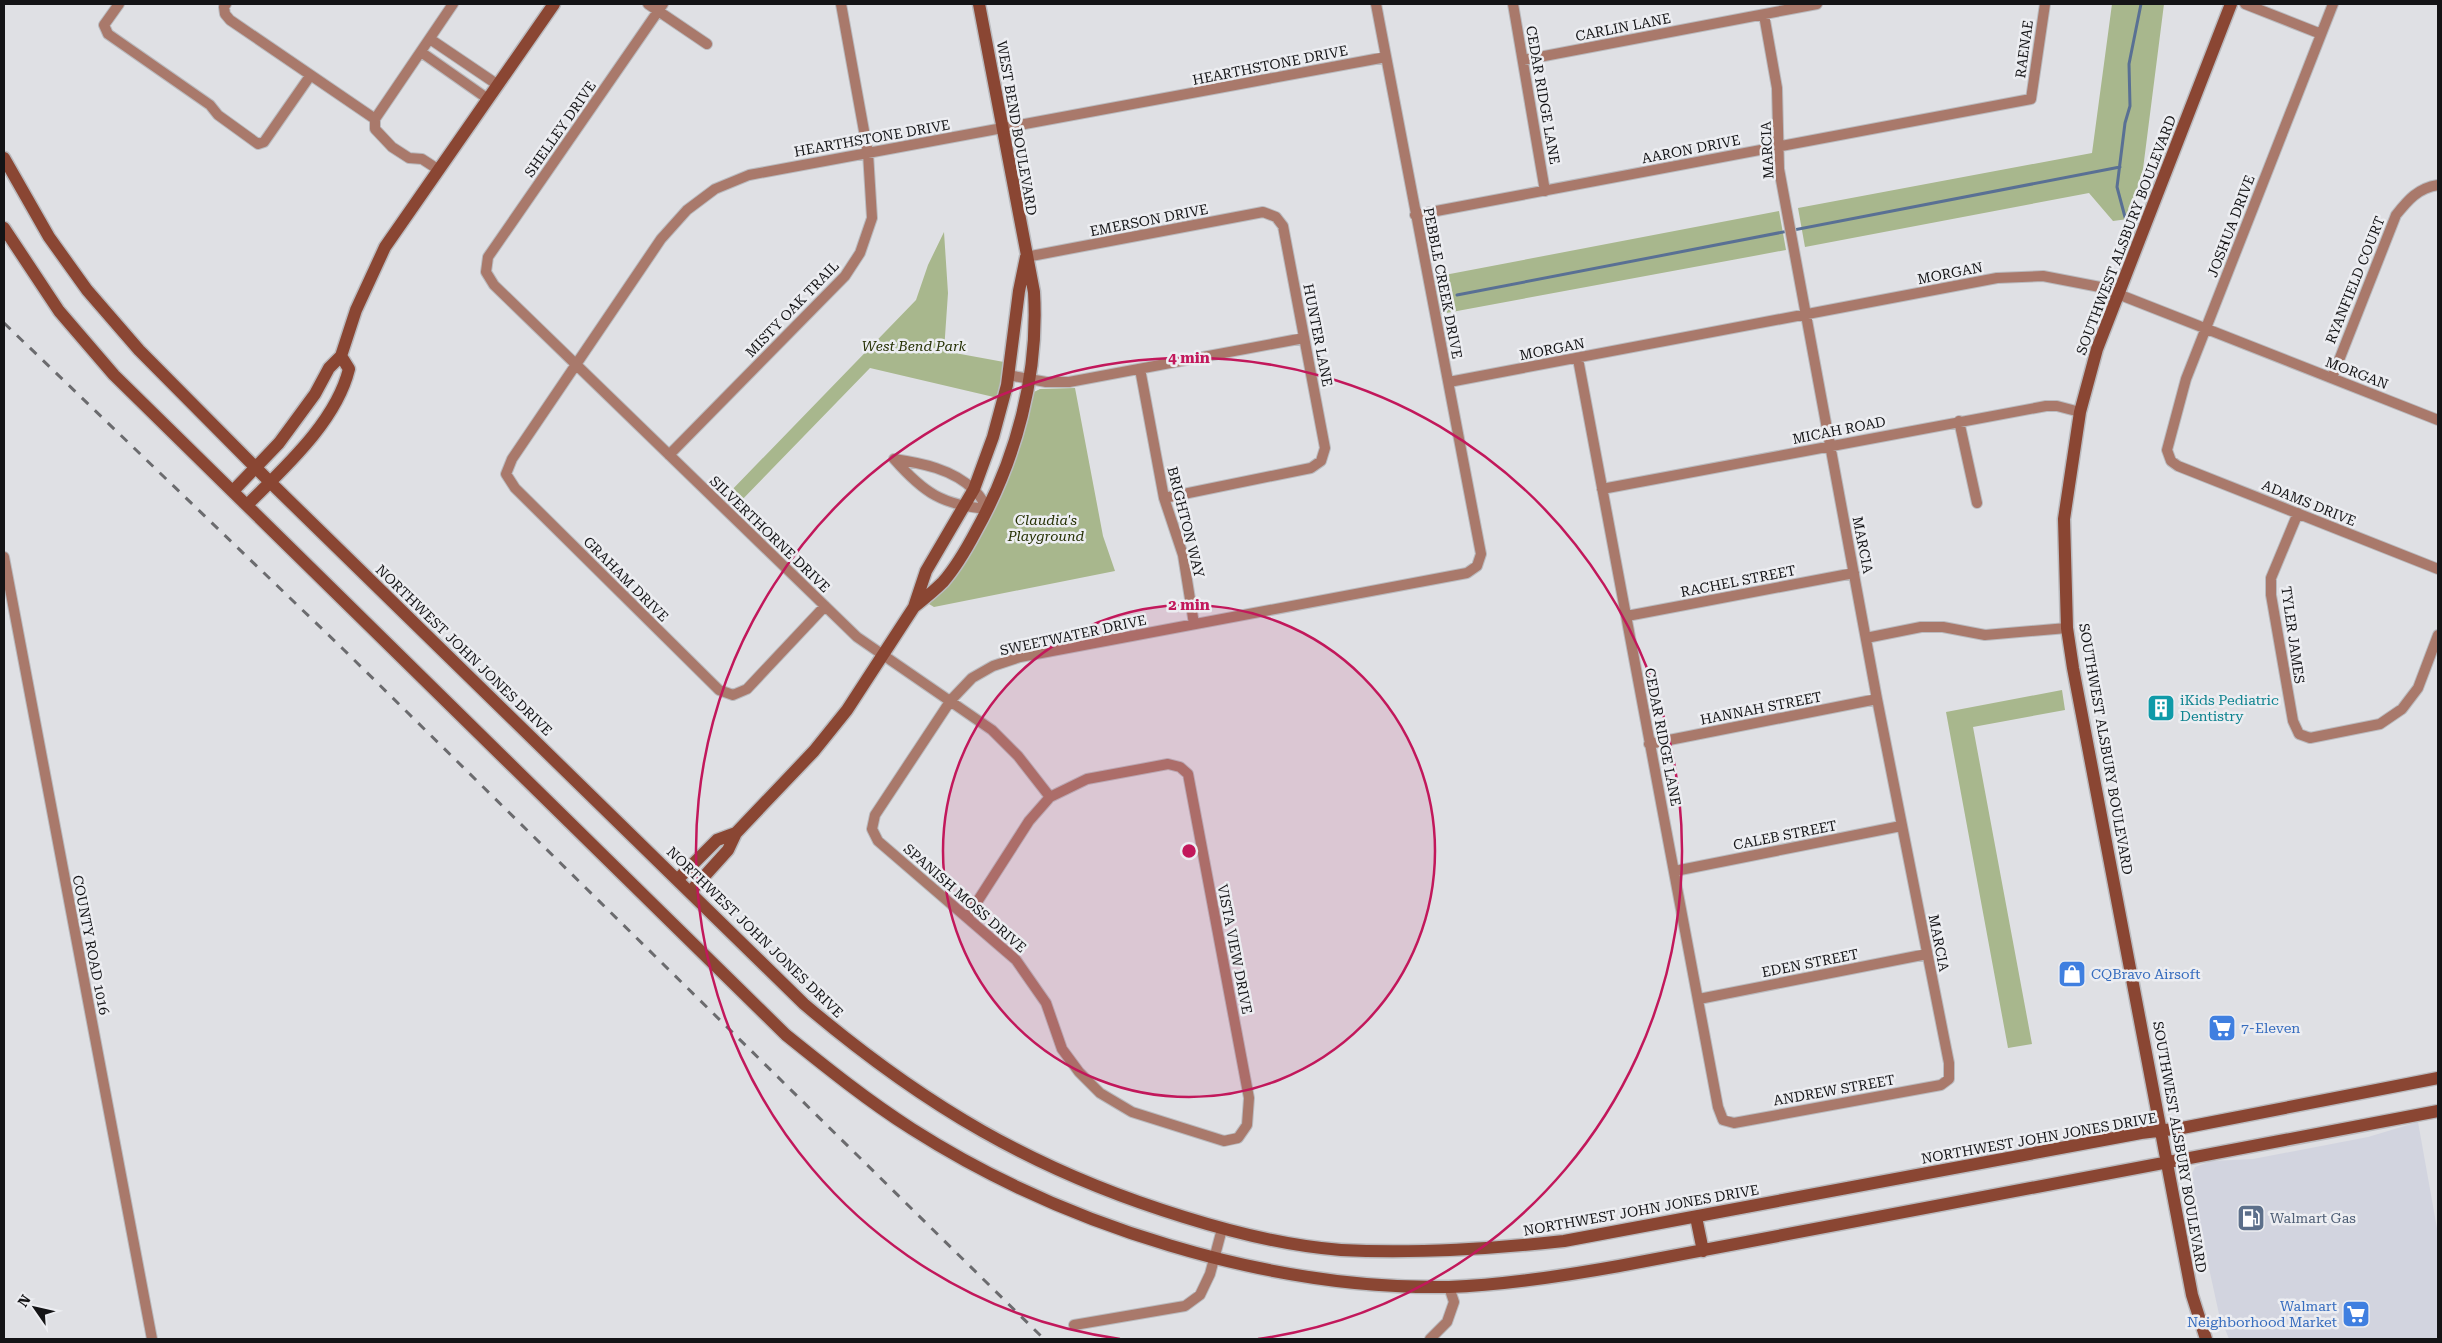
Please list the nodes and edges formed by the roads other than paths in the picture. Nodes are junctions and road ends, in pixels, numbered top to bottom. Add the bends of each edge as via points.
1 (118, 4) edge
2 (226, 4) edge
3 (454, 4) edge
4 (554, 4) edge
5 (648, 4) edge
6 (841, 4) edge
7 (979, 4) edge
8 (1376, 4) edge
9 (1513, 4) edge
10 (1816, 4) edge
11 (2045, 4) edge
12 (2231, 4) edge
13 (2245, 4) edge
14 (2333, 4) edge
15 (660, 7) edge
16 (1764, 15) junction
17 (2321, 34) junction
18 (430, 39) junction
19 (708, 44) dead end
20 (421, 52) junction
21 (1386, 58) junction
22 (1523, 60) junction
23 (310, 76) junction
24 (498, 85) junction
25 (488, 99) junction
26 (2031, 99) joint
27 (375, 119) junction
28 (1002, 129) junction
29 (1778, 146) junction
30 (868, 153) junction
31 (4, 161) edge
32 (438, 170) junction
33 (2438, 185) edge
34 (1545, 191) junction
35 (1415, 216) junction
36 (1276, 217) joint
37 (4, 228) edge
38 (1026, 257) junction
39 (486, 272) joint
40 (2117, 294) junction
41 (1806, 315) junction
42 (2205, 329) junction
43 (1304, 338) junction
44 (341, 356) junction
45 (1578, 358) junction
46 (576, 366) junction
47 (1140, 369) junction
48 (1008, 375) junction
49 (2332, 378) junction
50 (1029, 379) junction
51 (1448, 382) junction
52 (2080, 412) junction
53 (2438, 420) edge
54 (1959, 421) junction
55 (1830, 446) junction
56 (669, 455) junction
57 (2171, 460) joint
58 (256, 468) junction
59 (506, 474) joint
60 (270, 482) junction
61 (974, 489) junction
62 (1602, 489) junction
63 (233, 491) junction
64 (1164, 498) junction
65 (1977, 503) dead end
66 (247, 505) junction
67 (964, 507) junction
68 (988, 509) junction
69 (2298, 513) junction
70 (4, 557) edge
71 (1477, 566) joint
72 (2438, 569) edge
73 (1854, 573) junction
74 (825, 606) junction
75 (914, 607) junction
76 (1627, 616) junction
77 (1194, 624) junction
78 (2067, 628) junction
79 (2438, 635) edge
80 (1866, 638) junction
81 (882, 656) junction
82 (1877, 699) junction
83 (951, 700) junction
84 (1649, 744) junction
85 (1050, 797) junction
86 (1901, 826) junction
87 (872, 829) joint
88 (736, 833) junction
89 (1675, 871) junction
90 (678, 879) junction
91 (691, 891) junction
92 (968, 916) junction
93 (1927, 954) junction
94 (1698, 999) junction
95 (2438, 1078) edge
96 (1949, 1079) joint
97 (2438, 1111) edge
98 (1724, 1120) joint
99 (2162, 1131) junction
100 (1238, 1138) joint
101 (2168, 1164) junction
102 (1696, 1217) junction
103 (1222, 1228) junction
104 (1703, 1251) junction
105 (1214, 1257) junction
106 (1449, 1287) junction
107 (1074, 1326) dead end
108 (152, 1339) edge
109 (1430, 1339) edge
110 (2206, 1339) edge

1 - 23 street via 104,25 108,34 210,105 218,115 258,144 264,142
2 - 23 street via 224,14 230,20
3 - 18 street
4 - 24 main road
5 - 15 street
6 - 30 street, MISTY OAK TRAIL
7 - 28 main road, WEST BEND BOULEVARD
8 - 21 street, PEBBLE CREEK DRIVE
9 - 22 street, CEDAR RIDGE LANE
10 - 16 street, CARLIN LANE
11 - 26 street, RAENAE
12 - 40 main road, SOUTHWEST ALSBURY BOULEVARD
13 - 17 street
14 - 17 street, JOSHUA DRIVE
15 - 19 street
15 - 39 street, SHELLEY DRIVE via 488,258
16 - 22 street, CARLIN LANE
16 - 29 street, MARCIA via 1776,88
17 - 42 street, JOSHUA DRIVE
18 - 20 street
18 - 24 street
20 - 25 street
20 - 27 street
21 - 28 street, HEARTHSTONE DRIVE
21 - 35 street, PEBBLE CREEK DRIVE
22 - 34 street, CEDAR RIDGE LANE
23 - 27 street
24 - 25 main road
25 - 32 main road
26 - 29 street, AARON DRIVE
27 - 32 street via 374,129 392,147 409,158 422,159
28 - 30 street, HEARTHSTONE DRIVE
28 - 38 main road, WEST BEND BOULEVARD
29 - 34 street, AARON DRIVE
29 - 41 street, MARCIA
30 - 46 street, HEARTHSTONE DRIVE via 749,174 715,189 687,210 660,239
30 - 56 street, MISTY OAK TRAIL via 872,218 860,253 845,276
31 - 58 main road, NORTHWEST JOHN JONES DRIVE via 48,237 87,290 139,350
32 - 44 main road via 385,247 356,310
33 - 49 street, RYANFIELD COURT via 2412,196 2396,215
34 - 35 street, AARON DRIVE
35 - 51 street, PEBBLE CREEK DRIVE
36 - 38 street, EMERSON DRIVE via 1263,212
36 - 43 street, HUNTER LANE via 1284,226
37 - 63 main road via 60,311 114,375
38 - 48 main road, WEST BEND BOULEVARD
38 - 50 main road, WEST BEND BOULEVARD via 1035,309
39 - 46 street, SILVERTHORNE DRIVE via 494,285
40 - 41 street, MORGAN via 2076,281 2043,276 1997,278
40 - 42 street, MORGAN
40 - 52 main road, SOUTHWEST ALSBURY BOULEVARD via 2097,349
41 - 45 street, MORGAN
41 - 55 street, MARCIA
42 - 49 street, MORGAN
42 - 57 street, JOSHUA DRIVE via 2186,379 2167,450
43 - 47 street
43 - 64 street, HUNTER LANE via 1324,448 1321,461 1311,468
44 - 58 main road via 329,368 315,394 279,443
44 - 60 main road via 349,369 338,398 310,438
45 - 51 street, MORGAN
45 - 62 street, CEDAR RIDGE LANE
46 - 56 street, SILVERTHORNE DRIVE
46 - 59 street, HEARTHSTONE DRIVE via 512,459
47 - 50 street via 1069,382
47 - 64 street, BRIGHTON WAY
48 - 50 street
48 - 61 main road, WEST BEND BOULEVARD via 993,437
49 - 53 street, MORGAN
50 - 68 main road, WEST BEND BOULEVARD via 1015,443
51 - 71 street, PEBBLE CREEK DRIVE via 1481,554
52 - 54 street, MICAH ROAD via 2046,406
52 - 78 main road, SOUTHWEST ALSBURY BOULEVARD via 2064,519
54 - 55 street, MICAH ROAD
54 - 65 street
55 - 62 street, MICAH ROAD
55 - 73 street, MARCIA
56 - 74 street, SILVERTHORNE DRIVE
57 - 69 street, ADAMS DRIVE via 2178,466
58 - 60 main road, NORTHWEST JOHN JONES DRIVE
58 - 63 main road
59 - 74 street, GRAHAM DRIVE via 515,488 719,690 733,695 747,689
60 - 66 main road
60 - 90 main road, NORTHWEST JOHN JONES DRIVE
61 - 67 main road, WEST BEND BOULEVARD
61 - 67 street via 928,464 894,459 917,485
61 - 68 street
62 - 76 street, CEDAR RIDGE LANE
63 - 66 main road
64 - 77 street, BRIGHTON WAY via 1183,555
66 - 105 main road via 786,1035 840,1079 912,1129 1035,1195 1119,1229
67 - 68 street
67 - 75 main road, WEST BEND BOULEVARD via 926,571
68 - 75 main road, WEST BEND BOULEVARD via 966,549 943,581
69 - 72 street, ADAMS DRIVE
69 - 79 street, TYLER JAMES via 2271,578 2271,595 2293,721 2299,734 2310,738 2380,724 2402,709 2418,688
70 - 108 street, COUNTY ROAD 1016
71 - 77 street, SWEETWATER DRIVE via 1467,572
73 - 76 street, RACHEL STREET
73 - 80 street, MARCIA
74 - 81 street, SILVERTHORNE DRIVE
75 - 81 main road, WEST BEND BOULEVARD
76 - 84 street, CEDAR RIDGE LANE
77 - 83 street, SWEETWATER DRIVE via 1020,657 972,678
78 - 80 street via 1985,635 1943,627 1921,627
78 - 99 main road, SOUTHWEST ALSBURY BOULEVARD
80 - 82 street, MARCIA
81 - 83 street, SILVERTHORNE DRIVE
81 - 88 main road, WEST BEND BOULEVARD via 820,744
82 - 84 street, HANNAH STREET
82 - 86 street, MARCIA
83 - 85 street, SILVERTHORNE DRIVE via 992,730 1018,756
83 - 87 street, SWEETWATER DRIVE via 875,815
84 - 89 street, CEDAR RIDGE LANE
85 - 92 street via 1029,821
85 - 100 street, VISTA VIEW DRIVE via 1087,779 1168,764 1180,767 1188,774 1249,1098 1247,1125
86 - 89 street, CALEB STREET
86 - 93 street, MARCIA
87 - 92 street, SPANISH MOSS DRIVE via 878,840
88 - 90 main road, WEST BEND BOULEVARD via 717,840
88 - 91 main road, WEST BEND BOULEVARD via 728,850
89 - 94 street, CEDAR RIDGE LANE
90 - 91 main road, NORTHWEST JOHN JONES DRIVE
91 - 103 main road, NORTHWEST JOHN JONES DRIVE via 804,1004 858,1050 928,1100 988,1136 1050,1167 1130,1200
92 - 100 street, SPANISH MOSS DRIVE via 1016,960 1032,981 1046,1003 1062,1049 1100,1093 1141,1115 1224,1141
93 - 94 street, EDEN STREET
93 - 96 street, MARCIA via 1949,1063
94 - 98 street, CEDAR RIDGE LANE via 1718,1107
95 - 99 main road, NORTHWEST JOHN JONES DRIVE
96 - 98 street, ANDREW STREET via 1941,1085 1743,1121
97 - 101 main road
99 - 101 main road, SOUTHWEST ALSBURY BOULEVARD
99 - 102 main road, NORTHWEST JOHN JONES DRIVE
101 - 104 main road
101 - 110 main road, SOUTHWEST ALSBURY BOULEVARD via 2192,1295
102 - 103 main road, NORTHWEST JOHN JONES DRIVE via 1564,1241 1434,1251 1341,1250 1277,1241
102 - 104 main road
103 - 105 street
104 - 106 main road via 1550,1278
105 - 106 main road via 1272,1272 1336,1281
105 - 107 street via 1200,1295 1185,1306
106 - 109 street via 1454,1302 1447,1322

